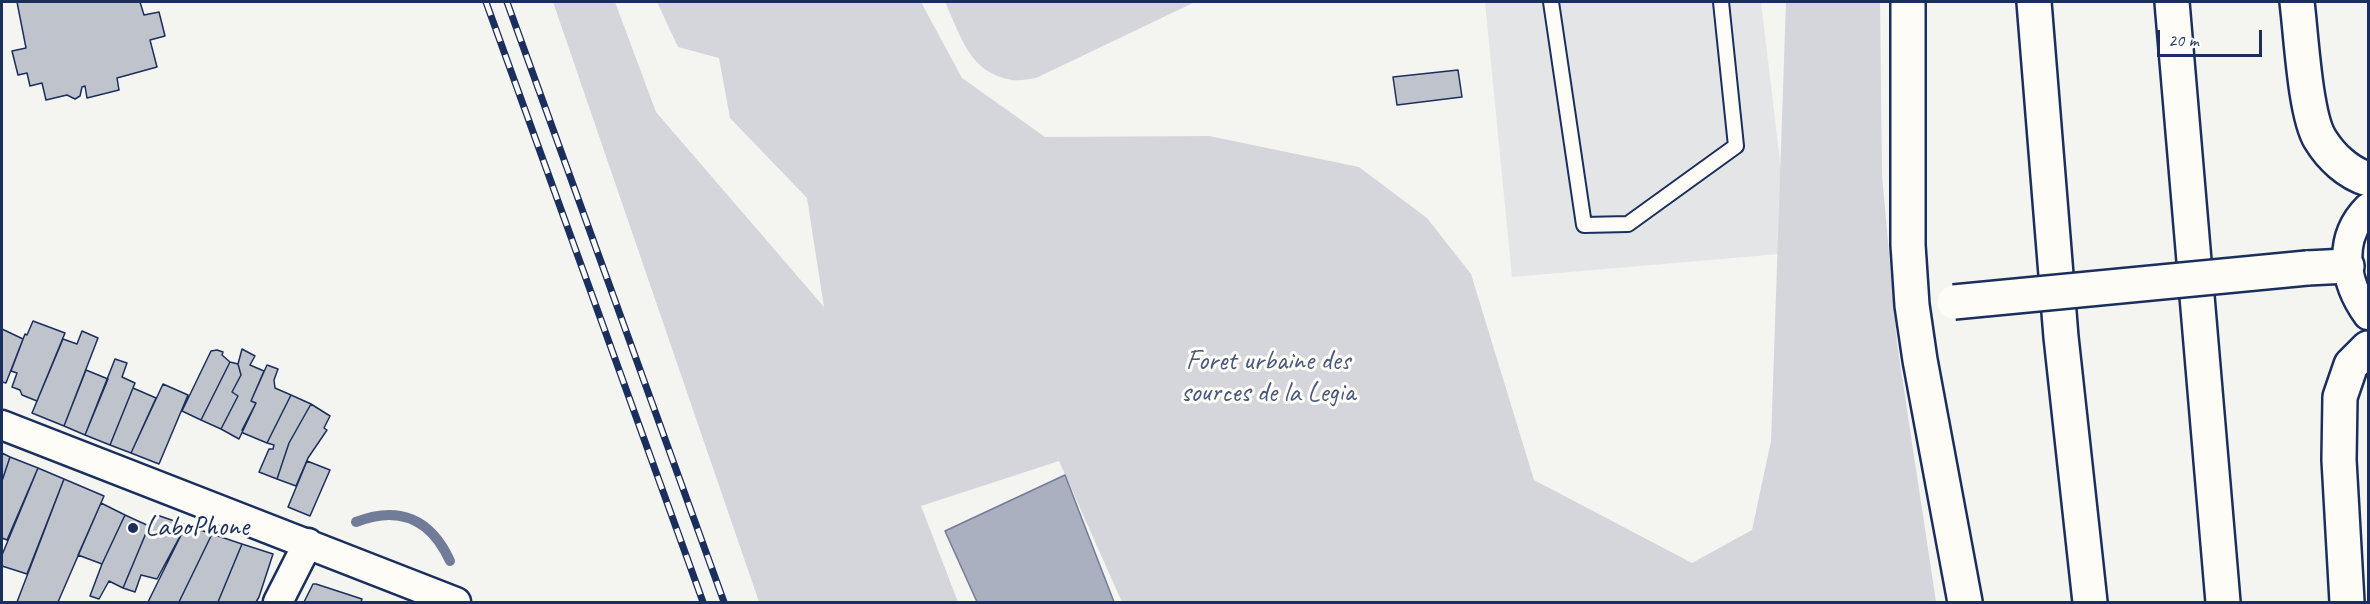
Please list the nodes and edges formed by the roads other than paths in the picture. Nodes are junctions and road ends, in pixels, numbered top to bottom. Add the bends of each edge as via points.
1 (1551, 2) edge
2 (1721, 2) edge
3 (1908, 2) edge
4 (2034, 2) edge
5 (2172, 2) edge
6 (2297, 2) edge
7 (2368, 179) edge
8 (2368, 208) edge
9 (2347, 266) junction
10 (1912, 305) junction
11 (2368, 315) edge
12 (2368, 348) edge
13 (2, 425) edge
14 (308, 543) junction
15 (278, 603) edge
16 (456, 603) edge
17 (1965, 603) edge
18 (2090, 603) edge
19 (2223, 603) edge
20 (2347, 603) edge

1 - 2 lane via 1584,225 1628,224 1736,146
3 - 10 highway via 1908,245
4 - 18 highway via 2061,337
5 - 19 highway
6 - 7 highway via 2309,103 2318,137 2340,164
8 - 9 street via 2348,244
9 - 10 highway, bridge
9 - 11 street via 2356,299
10 - 17 highway
12 - 20 highway via 2351,365 2340,397 2339,460
13 - 14 street
14 - 15 street
14 - 16 street

